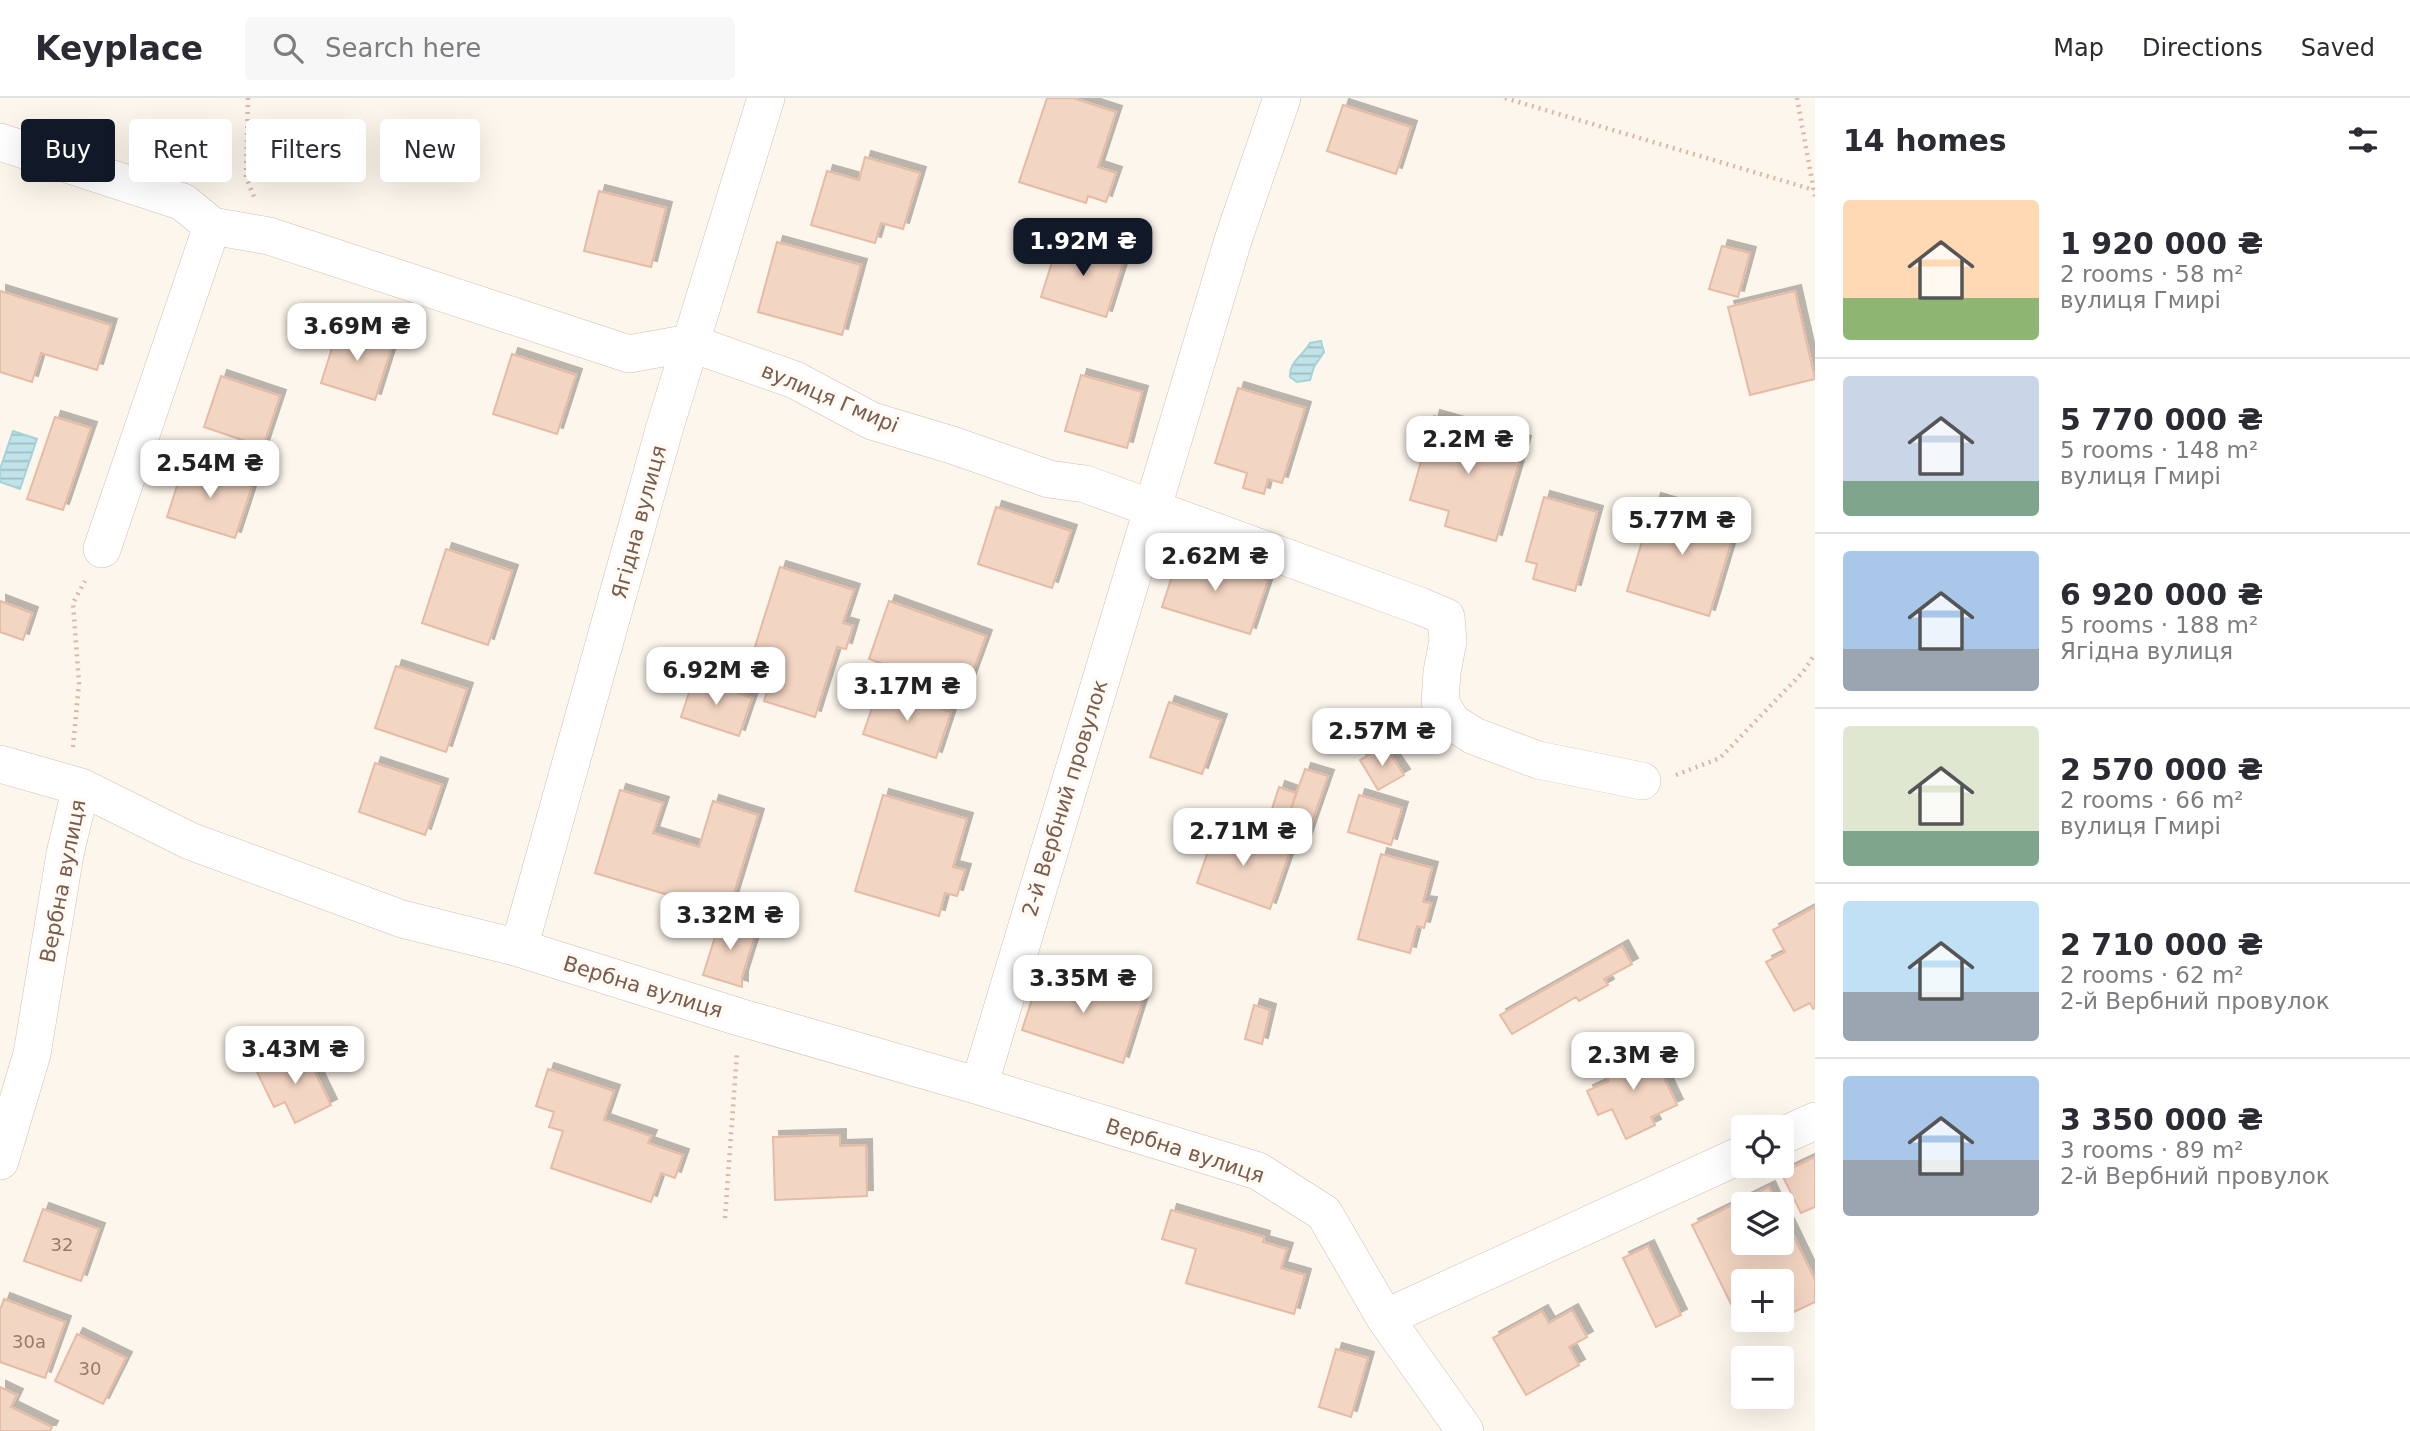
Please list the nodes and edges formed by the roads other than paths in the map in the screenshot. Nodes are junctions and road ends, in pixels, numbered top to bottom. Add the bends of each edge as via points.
1 (766, 98) edge
2 (1282, 98) edge
3 (0, 142) edge
4 (212, 226) junction
5 (690, 343) junction
6 (1153, 511) junction
7 (102, 550) road end
8 (0, 764) edge
9 (1642, 781) road end
10 (76, 785) junction
11 (519, 948) junction
12 (979, 1086) junction
13 (1815, 1121) edge
14 (1794, 1131) edge
15 (1731, 1159) edge
16 (0, 1161) edge
17 (1385, 1318) junction
18 (1465, 1431) edge

1 - 5 street, Ягідна вулиця
2 - 6 street, 2-й Вербний провулок via 1234,237
3 - 4 street via 183,201
4 - 5 street, вулиця Гмирі via 270,236 629,354
4 - 7 street
5 - 6 street, вулиця Гмирі via 795,380 872,421 1049,479 1085,484
5 - 11 street, Ягідна вулиця
6 - 9 street, вулиця Гмирі via 1446,617 1448,641 1440,702 1452,722 1474,736 1538,760
6 - 12 street, 2-й Вербний провулок
8 - 10 street
10 - 11 street, Вербна вулиця via 190,841 402,919
10 - 16 street, Вербна вулиця via 32,1055
11 - 12 street, Вербна вулиця
12 - 17 street, Вербна вулиця via 1258,1171 1324,1213
13 - 14 street
15 - 17 street
17 - 18 street, Вербна вулиця

